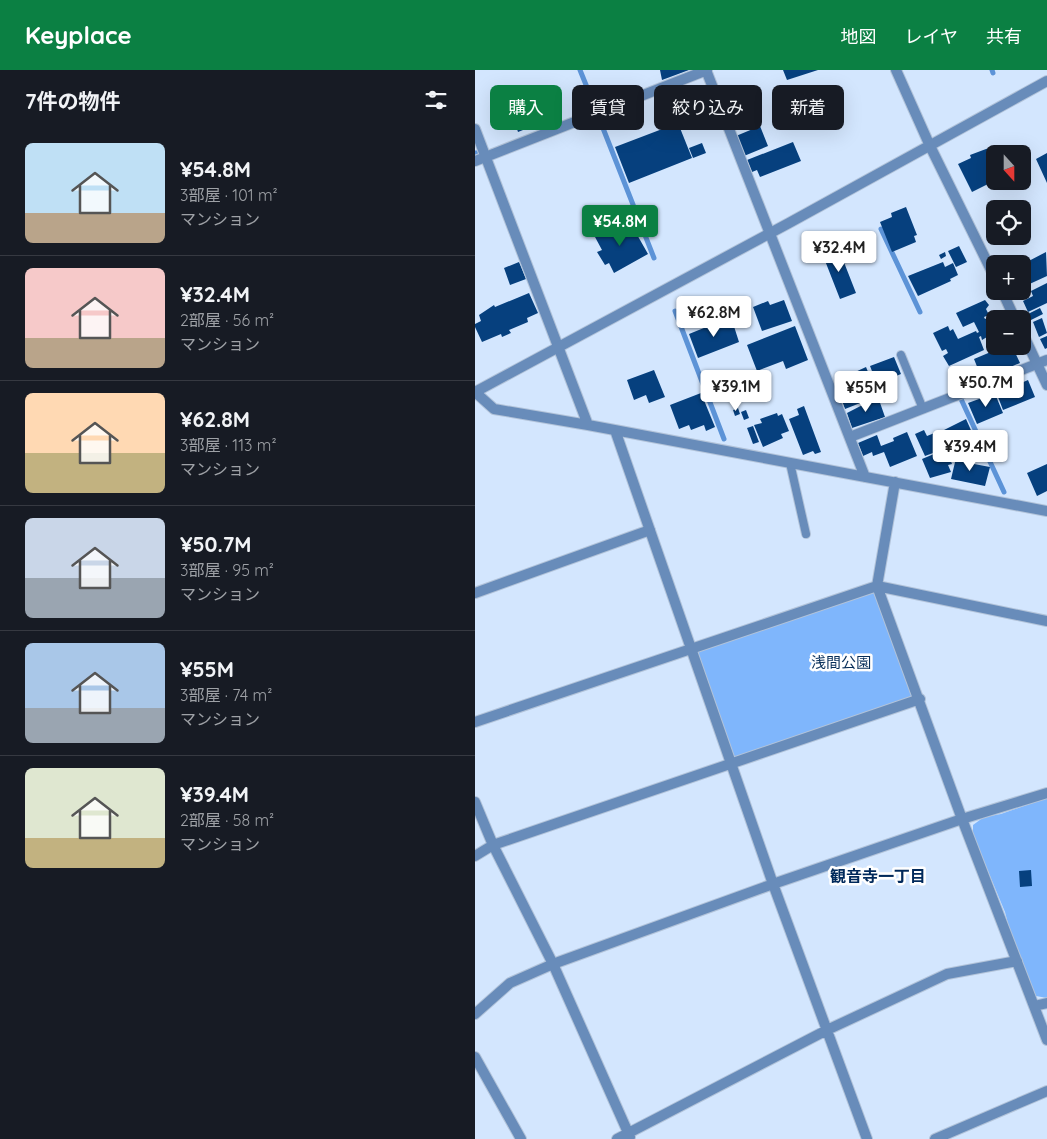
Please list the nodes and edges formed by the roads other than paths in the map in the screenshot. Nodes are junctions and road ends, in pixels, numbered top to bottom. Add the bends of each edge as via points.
1 (706, 70) edge
2 (897, 70) edge
3 (1047, 81) edge
4 (475, 130) edge
5 (930, 146) junction
6 (486, 157) junction
7 (475, 161) edge
8 (770, 234) junction
9 (986, 260) edge
10 (559, 345) junction
11 (1031, 346) edge
12 (901, 355) dead end
13 (1042, 362) edge
14 (1047, 385) edge
15 (475, 392) edge
16 (923, 409) junction
17 (588, 425) junction
18 (615, 430) junction
19 (850, 437) junction
20 (791, 463) junction
21 (865, 477) junction
22 (895, 482) junction
23 (1047, 511) edge
24 (649, 530) junction
25 (806, 534) dead end
26 (877, 586) junction
27 (475, 593) edge
28 (1047, 621) edge
29 (691, 647) junction
30 (920, 699) junction
31 (475, 722) edge
32 (731, 762) junction
33 (1047, 793) edge
34 (475, 802) edge
35 (962, 819) junction
36 (493, 845) junction
37 (475, 856) edge
38 (773, 884) junction
39 (1017, 961) junction
40 (553, 964) junction
41 (1047, 1003) edge
42 (1034, 1006) junction
43 (475, 1014) edge
44 (827, 1030) junction
45 (1047, 1040) edge
46 (475, 1057) edge
47 (1047, 1091) edge
48 (630, 1136) edge
49 (521, 1139) edge
50 (617, 1139) edge
51 (867, 1139) edge
52 (935, 1139) edge

1 - 6 street
1 - 8 street
2 - 5 street
3 - 5 street
4 - 6 street
5 - 8 street
5 - 9 street
6 - 7 street
6 - 10 street
8 - 10 street
8 - 19 street
10 - 15 street
10 - 17 street
11 - 13 street
12 - 16 lane
13 - 14 street
13 - 16 street
15 - 17 street via 494,409
16 - 19 street
17 - 18 street
18 - 20 street
18 - 24 street
19 - 21 street
20 - 21 street
20 - 25 lane
21 - 22 street
22 - 23 street
22 - 26 street
24 - 27 street
24 - 29 street
26 - 28 street
26 - 29 street
26 - 30 street
29 - 31 street
29 - 32 street
30 - 32 street
30 - 35 street
32 - 36 street
32 - 38 street
33 - 35 street
34 - 36 street
35 - 38 street
35 - 39 street
36 - 37 street
36 - 40 street
38 - 40 street
38 - 44 street
39 - 42 street
39 - 44 street via 947,974
40 - 43 street via 510,983
40 - 48 street
41 - 42 street
42 - 45 street
44 - 48 street
44 - 51 street
46 - 49 street
47 - 52 street
48 - 50 street

